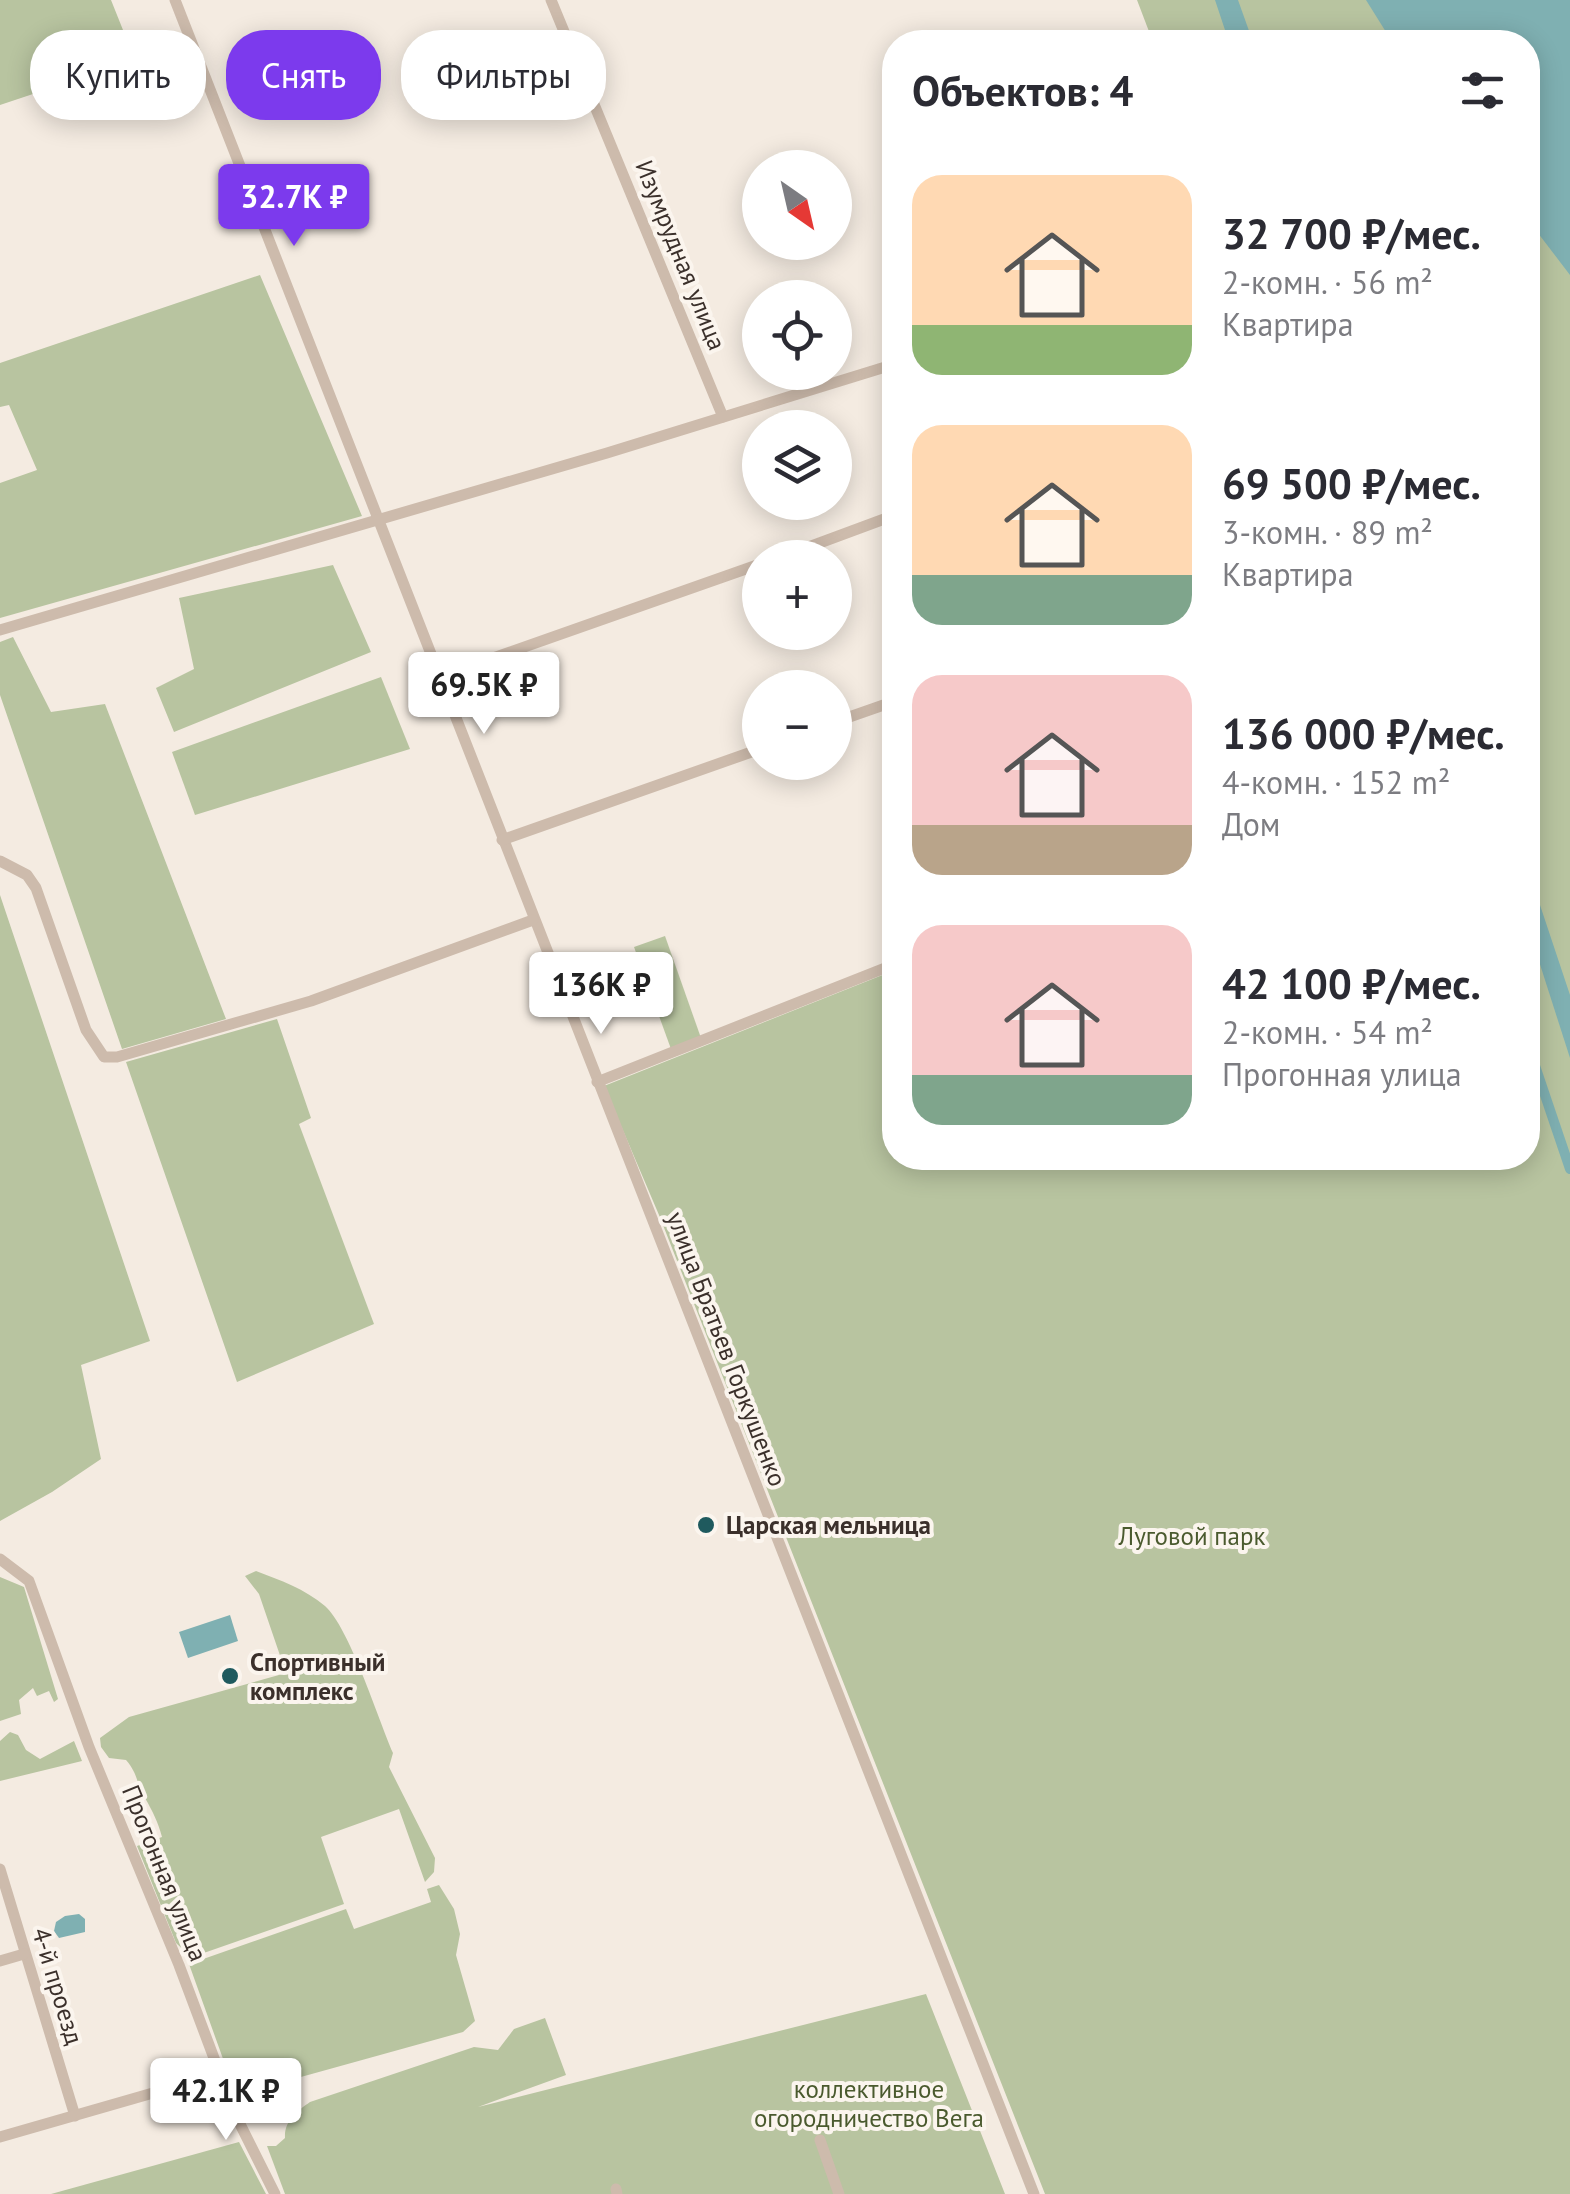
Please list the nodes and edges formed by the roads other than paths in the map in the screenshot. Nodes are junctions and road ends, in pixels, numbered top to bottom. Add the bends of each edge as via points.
1 (175, 0) edge
2 (551, 0) edge
3 (882, 368) edge
4 (722, 417) junction
5 (377, 517) junction
6 (882, 521) edge
7 (828, 540) edge
8 (742, 570) edge
9 (0, 630) edge
10 (439, 677) junction
11 (882, 706) edge
12 (852, 716) edge
13 (742, 755) edge
14 (502, 840) junction
15 (0, 861) edge
16 (533, 920) junction
17 (882, 969) edge
18 (597, 1082) junction
19 (0, 1558) edge
20 (0, 1869) edge
21 (24, 1954) junction
22 (0, 1961) edge
23 (220, 2074) junction
24 (75, 2116) junction
25 (0, 2137) edge
26 (820, 2140) dead end
27 (276, 2194) edge
28 (838, 2194) edge
29 (1034, 2194) edge

1 - 5 street, улица Братьев Горкушенко
2 - 4 street, Изумрудная улица
3 - 4 street
4 - 5 street
5 - 9 street
5 - 10 street, улица Братьев Горкушенко
6 - 7 street
8 - 10 street
10 - 14 street, улица Братьев Горкушенко
11 - 12 street
13 - 14 street
14 - 16 street, улица Братьев Горкушенко
15 - 16 street via 36,888 86,1030 104,1056 311,1001
16 - 18 street, улица Братьев Горкушенко
17 - 18 street
18 - 29 street, улица Братьев Горкушенко
19 - 23 street, Прогонная улица via 29,1581
20 - 21 street, 4-й проезд
21 - 22 street
21 - 24 street, 4-й проезд
23 - 24 street
23 - 27 street, Прогонная улица
24 - 25 street
26 - 28 street

